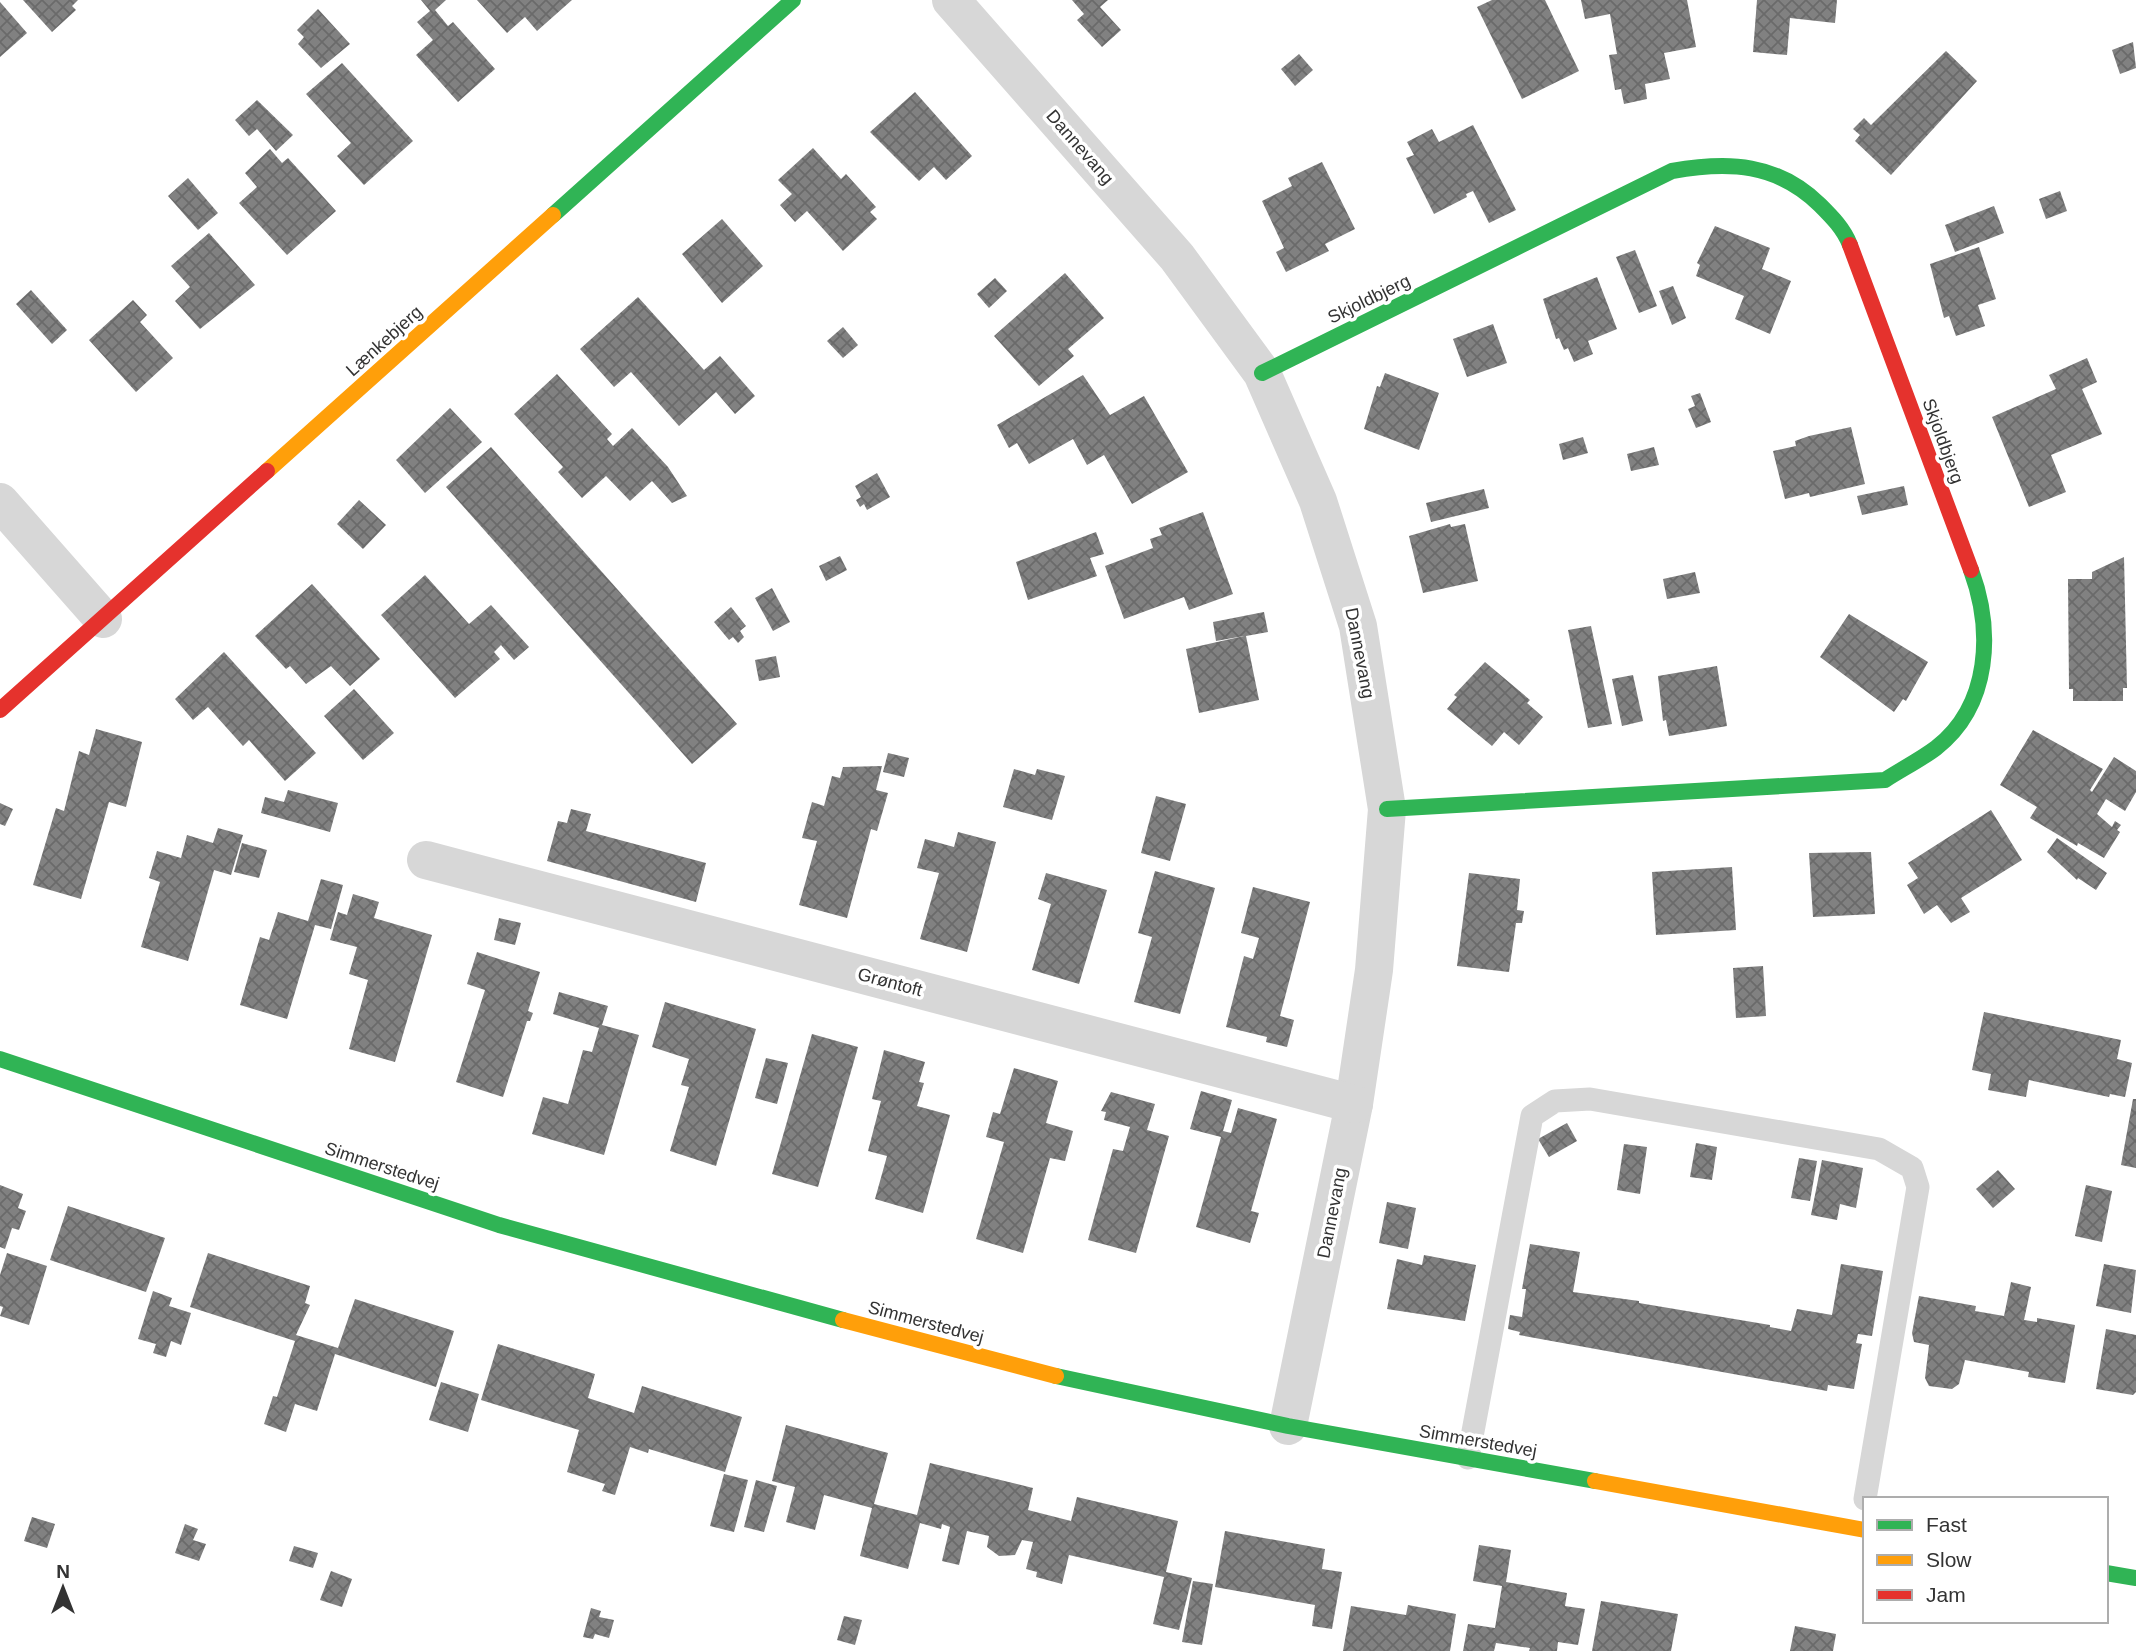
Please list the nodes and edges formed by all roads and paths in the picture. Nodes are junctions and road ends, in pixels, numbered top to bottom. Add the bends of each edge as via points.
1 (793, 0) edge
2 (951, 0) edge
3 (1262, 373) junction
4 (0, 502) edge
5 (103, 619) junction
6 (0, 710) edge
7 (1387, 809) junction
8 (426, 860) dead end
9 (0, 1059) edge
10 (1354, 1104) junction
11 (1289, 1426) junction
12 (1468, 1458) junction
13 (1865, 1497) edge
14 (1862, 1529) edge
15 (2108, 1573) edge
16 (2136, 1578) edge

1 - 5 street, Lænkebjerg
2 - 3 street, Dannevang via 1177,257
3 - 7 street, Dannevang via 1318,501 1358,626
3 - 7 street, Skjoldbjerg via 1672,171 1712,163 1741,163 1768,170 1794,182 1824,206 1846,235 1983,602 1984,668 1967,714 1937,747 1885,780
4 - 5 street
5 - 6 street, Lænkebjerg
7 - 10 street, Dannevang via 1374,970
8 - 10 street, Grøntoft
9 - 11 street, Simmerstedvej via 499,1225 1031,1371
10 - 11 street, Dannevang
11 - 12 street, Simmerstedvej
12 - 13 lane via 1532,1116 1555,1101 1590,1099 1879,1149 1912,1168 1918,1187
12 - 14 street, Simmerstedvej
15 - 16 street

